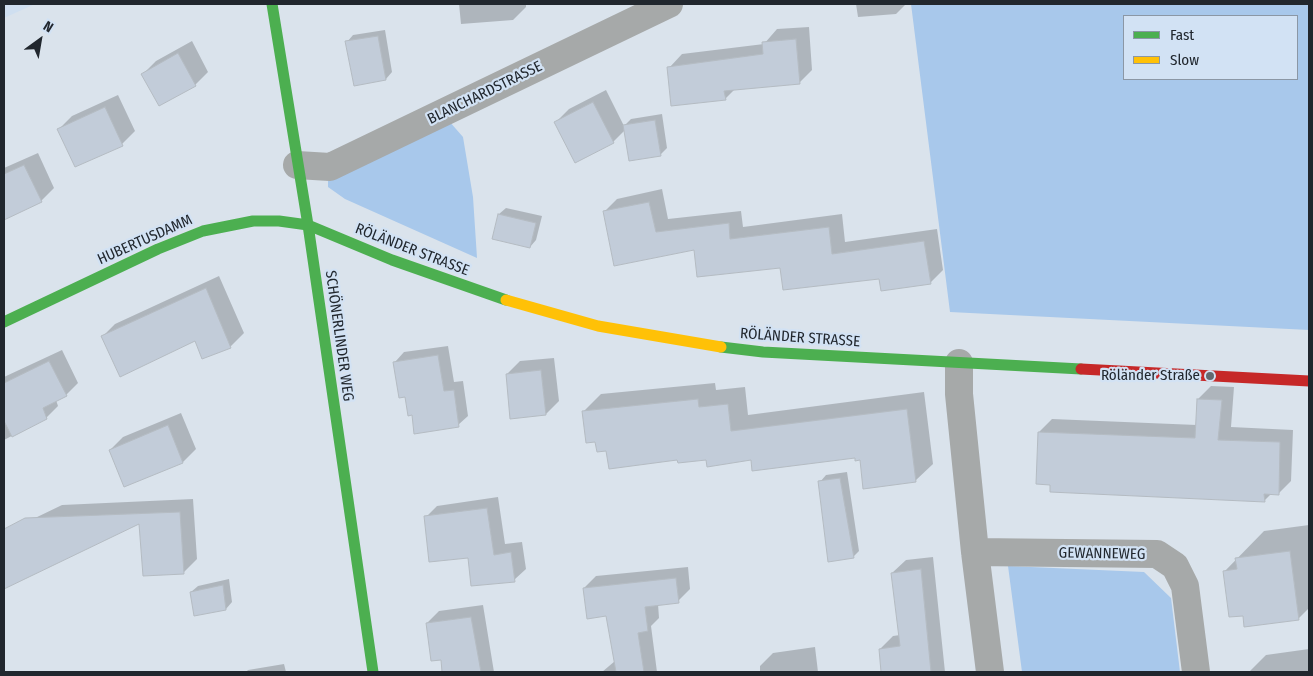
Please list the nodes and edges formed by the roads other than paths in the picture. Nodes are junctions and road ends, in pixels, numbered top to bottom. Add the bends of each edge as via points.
1 (272, 4) edge
2 (669, 4) edge
3 (297, 165) junction
4 (308, 225) junction
5 (4, 322) edge
6 (958, 363) junction
7 (1309, 381) edge
8 (975, 552) junction
9 (373, 672) edge
10 (990, 672) edge
11 (1196, 672) edge

1 - 3 street, SCHÖNERLINDER WEG
2 - 3 street, BLANCHARDSTRASSE via 330,167
3 - 4 street, SCHÖNERLINDER WEG
4 - 5 street, HUBERTUSDAMM via 253,221 203,231
4 - 6 street, RÖLÄNDER STRASSE via 487,294 625,332 764,352
4 - 9 street, SCHÖNERLINDER WEG
6 - 7 street, RÖLÄNDER STRASSE
6 - 8 street
8 - 10 street
8 - 11 street, GEWANNEWEG via 1157,554 1175,566 1186,586

